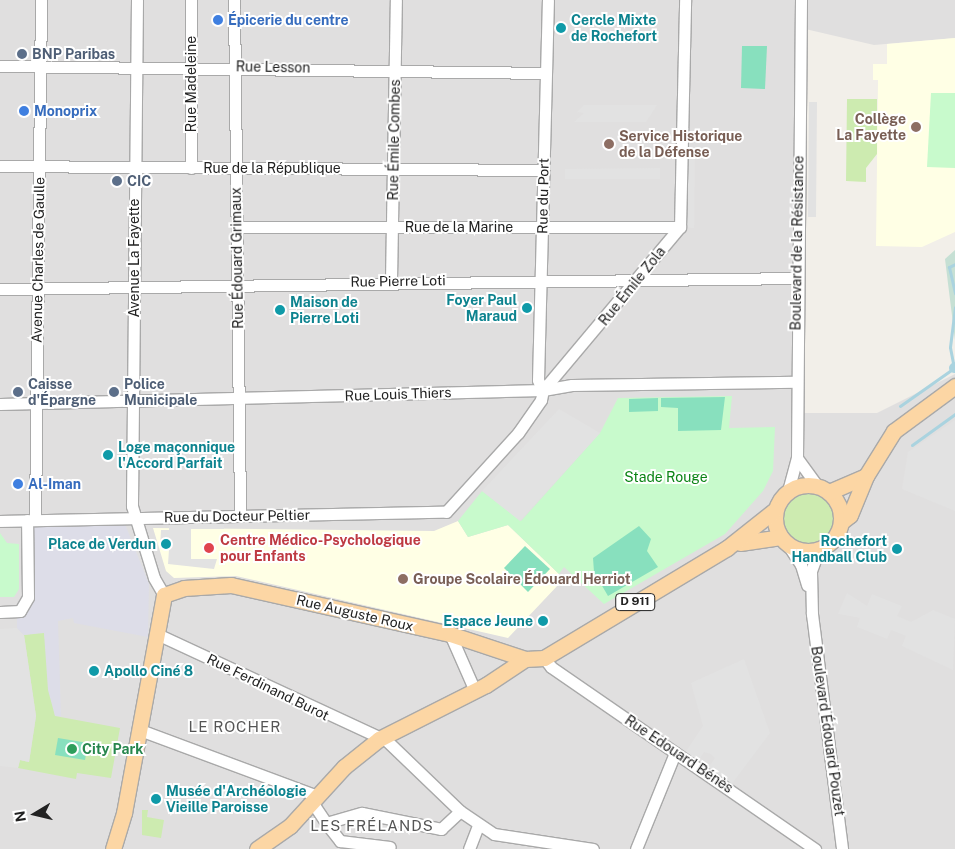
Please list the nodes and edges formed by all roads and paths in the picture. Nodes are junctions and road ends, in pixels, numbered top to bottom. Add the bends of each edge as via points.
1 (41, 0) edge
2 (137, 0) edge
3 (191, 0) edge
4 (234, 0) edge
5 (396, 0) edge
6 (548, 0) edge
7 (685, 0) edge
8 (795, 0) edge
9 (801, 0) edge
10 (800, 28) junction
11 (0, 66) edge
12 (40, 66) junction
13 (136, 66) junction
14 (235, 66) junction
15 (191, 67) junction
16 (395, 69) junction
17 (546, 73) junction
18 (0, 166) edge
19 (39, 166) junction
20 (135, 168) junction
21 (191, 168) junction
22 (236, 168) junction
23 (393, 168) junction
24 (543, 170) junction
25 (392, 227) junction
26 (680, 227) junction
27 (237, 228) junction
28 (542, 228) junction
29 (797, 278) junction
30 (541, 279) junction
31 (639, 279) junction
32 (391, 280) junction
33 (238, 284) junction
34 (134, 287) junction
35 (38, 288) junction
36 (0, 289) edge
37 (796, 382) junction
38 (955, 386) edge
39 (543, 390) junction
40 (239, 398) junction
41 (133, 401) junction
42 (36, 403) junction
43 (0, 404) edge
44 (797, 458) junction
45 (866, 476) junction
46 (823, 489) junction
47 (788, 491) junction
48 (775, 510) junction
49 (439, 514) joint
50 (240, 516) junction
51 (133, 517) junction
52 (31, 520) junction
53 (0, 521) edge
54 (841, 522) junction
55 (784, 541) junction
56 (727, 548) junction
57 (819, 549) junction
58 (164, 595) junction
59 (0, 612) edge
60 (812, 614) junction
61 (157, 634) junction
62 (450, 634) junction
63 (544, 658) junction
64 (525, 659) junction
65 (475, 691) junction
66 (140, 730) junction
67 (379, 739) junction
68 (675, 753) junction
69 (315, 799) junction
70 (460, 811) junction
71 (326, 822) junction
72 (478, 825) junction
73 (557, 846) edge
74 (390, 847) dead end
75 (113, 849) edge
76 (257, 849) edge
77 (469, 849) edge
78 (593, 849) edge
79 (636, 849) edge
80 (815, 849) edge
81 (842, 849) edge

1 - 12 street, Avenue Charles de Gaulle
2 - 13 street, Avenue La Fayette
3 - 15 street, Rue Madeleine
4 - 14 street, Rue Édouard Grimaux
5 - 16 street, Rue Émile Combes
6 - 17 street, Rue du Port
7 - 26 street
8 - 10 street, Boulevard de la Résistance
9 - 10 street, Boulevard de la Résistance
10 - 29 street, Boulevard de la Résistance
11 - 12 street, Rue Lesson
12 - 13 street, Rue Lesson
12 - 19 street, Avenue Charles de Gaulle
13 - 15 street, Rue Lesson
13 - 20 street, Avenue La Fayette
14 - 15 street, Rue Lesson
14 - 16 street, Rue Lesson
14 - 22 street, Rue Édouard Grimaux
15 - 21 street, Rue Madeleine
16 - 17 street, Rue Lesson
16 - 23 street, Rue Émile Combes
17 - 24 street, Rue du Port
18 - 19 street, Rue de la République
19 - 20 street, Rue de la République
19 - 35 street, Avenue Charles de Gaulle
20 - 21 street, Rue de la République
20 - 34 street, Avenue La Fayette
21 - 22 street, Rue de la République
22 - 23 street, Rue de la République
22 - 27 street, Rue Édouard Grimaux
23 - 24 street, Rue de la République
23 - 25 street, Rue Émile Combes
24 - 28 street, Rue du Port
25 - 27 street, Rue de la Marine
25 - 28 street, Rue de la Marine
25 - 32 street, Rue Émile Combes
26 - 28 street, Rue de la Marine
26 - 31 street, Rue Émile Zola
27 - 33 street, Rue Édouard Grimaux
28 - 30 street, Rue du Port
29 - 31 street, Rue Pierre Loti
29 - 37 street, Boulevard de la Résistance
30 - 31 street, Rue Pierre Loti
30 - 32 street, Rue Pierre Loti
30 - 39 street, Rue du Port via 538,380
31 - 39 street, Rue Émile Zola
32 - 33 street, Rue Pierre Loti
33 - 34 street, Rue Pierre Loti
33 - 40 street, Rue Édouard Grimaux
34 - 35 street, Rue Pierre Loti
34 - 41 street, Avenue La Fayette
35 - 36 street, Rue Pierre Loti
35 - 42 street, Avenue Charles de Gaulle
37 - 39 street, Rue Louis Thiers via 572,385
37 - 44 street, Boulevard de la Résistance
38 - 45 main road via 894,431
39 - 40 street, Rue Louis Thiers
39 - 49 street, Rue Émile Zola via 542,400 518,433
40 - 41 street, Rue Louis Thiers
40 - 50 street, Rue Édouard Grimaux
41 - 42 street, Rue Louis Thiers
41 - 51 street, Avenue La Fayette
42 - 43 street, Rue Louis Thiers
42 - 52 street, Avenue Charles de Gaulle
44 - 46 street
44 - 47 street, Boulevard de la Résistance
45 - 46 main road
45 - 54 main road via 850,515
46 - 47 main road
46 - 54 main road via 836,501
47 - 48 main road
48 - 55 main road
48 - 56 main road, D 911
49 - 50 street, Rue du Docteur Peltier
50 - 51 street, Rue du Docteur Peltier
51 - 52 street, Rue du Docteur Peltier
51 - 58 street
52 - 53 street, Rue du Docteur Peltier
52 - 59 street, Avenue Charles de Gaulle via 28,597 20,611
54 - 57 main road via 835,537
55 - 56 main road, D 911 via 753,538
55 - 57 main road via 806,551
55 - 60 street, Boulevard Édouard Pouzet via 801,565
56 - 63 main road, D 911
57 - 60 street, Boulevard Édouard Pouzet via 811,571
58 - 61 main road
58 - 62 main road, Rue Auguste Roux via 184,588 231,585
60 - 81 street, Boulevard Édouard Pouzet
61 - 66 main road
61 - 67 street, Rue Ferdinand Burot
62 - 64 main road, Rue Auguste Roux
62 - 65 street
63 - 64 main road, Rue Auguste Roux / D 911
63 - 68 street, Rue Edouard Bénès
64 - 65 main road, D 911
65 - 67 main road, D 911
66 - 69 street
66 - 75 main road
67 - 69 main road, D 911
67 - 70 street, Rue Ferdinand Burot via 388,741
68 - 79 street
68 - 80 street, Rue Edouard Bénès
69 - 71 street
69 - 76 main road, D 911 via 277,837
70 - 71 street via 441,829 362,813
70 - 72 street, Rue Ferdinand Burot
71 - 74 street via 340,841
72 - 73 street, Rue Ferdinand Burot via 510,839
72 - 77 street
73 - 78 street, Rue Ferdinand Burot

